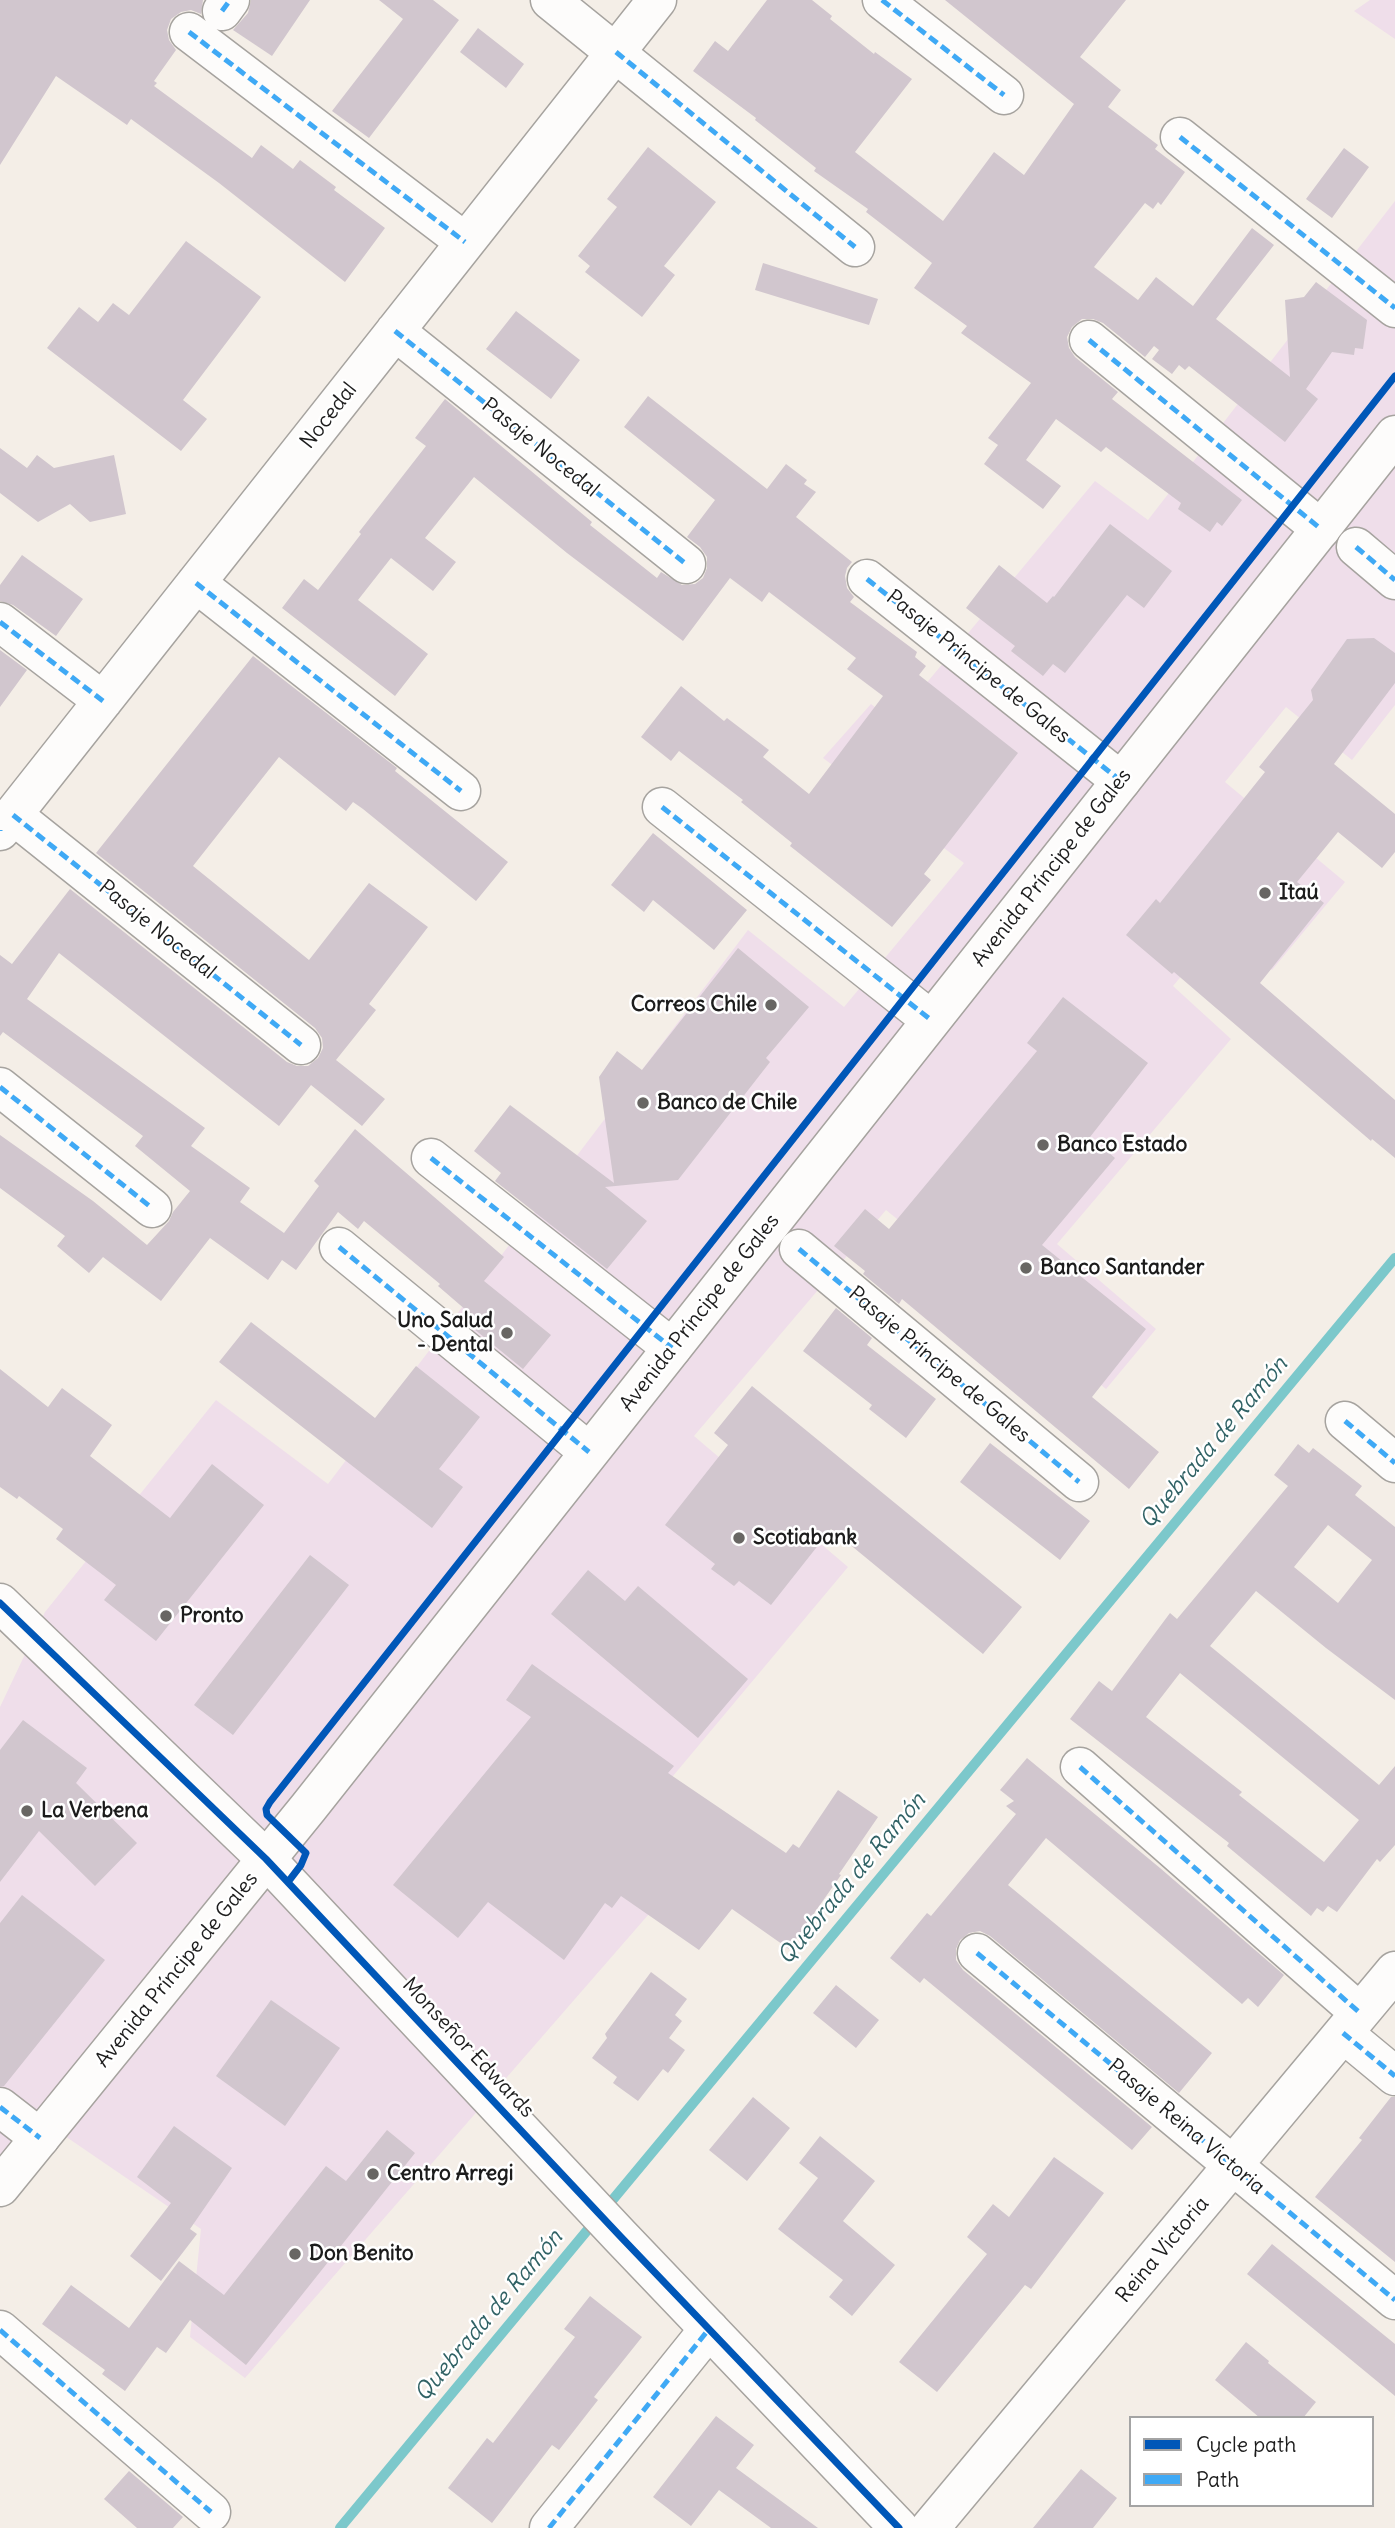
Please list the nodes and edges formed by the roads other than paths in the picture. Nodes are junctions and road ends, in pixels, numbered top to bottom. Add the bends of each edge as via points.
1 (550, 0) edge
2 (657, 0) edge
3 (882, 0) edge
4 (189, 32) dead end
5 (616, 52) junction
6 (1004, 95) dead end
7 (1180, 137) dead end
8 (465, 242) junction
9 (855, 247) dead end
10 (1395, 308) edge
11 (395, 331) junction
12 (1089, 340) dead end
13 (1395, 435) edge
14 (1321, 528) junction
15 (1356, 547) dead end
16 (686, 564) dead end
17 (867, 579) dead end
18 (1395, 580) edge
19 (196, 583) junction
20 (0, 622) edge
21 (103, 701) junction
22 (1121, 781) junction
23 (461, 791) dead end
24 (662, 807) dead end
25 (3, 827) edge
26 (931, 1020) junction
27 (301, 1045) dead end
28 (0, 1087) edge
29 (431, 1158) dead end
30 (152, 1208) dead end
31 (339, 1247) dead end
32 (799, 1249) dead end
33 (671, 1348) junction
34 (1345, 1421) dead end
35 (589, 1452) junction
36 (1395, 1464) edge
37 (1079, 1482) dead end
38 (0, 1603) edge
39 (1080, 1767) dead end
40 (267, 1859) junction
41 (977, 1953) dead end
42 (1395, 1971) edge
43 (1352, 2023) junction
44 (1395, 2076) edge
45 (0, 2108) edge
46 (40, 2138) junction
47 (1233, 2166) junction
48 (0, 2186) edge
49 (1395, 2300) edge
50 (709, 2329) junction
51 (0, 2330) edge
52 (211, 2512) dead end
53 (549, 2528) edge
54 (899, 2528) edge
55 (930, 2528) edge

1 - 5 street
2 - 5 street, Nocedal
3 - 6 street
4 - 8 street
5 - 8 street, Nocedal
5 - 9 street
7 - 10 street
8 - 11 street, Nocedal
11 - 16 street, Pasaje Nocedal
11 - 19 street, Nocedal
12 - 14 street
13 - 14 street, Avenida Príncipe de Gales
14 - 22 street, Avenida Príncipe de Gales
15 - 18 street
17 - 22 street, Pasaje Príncipe de Gales
19 - 21 street, Nocedal
19 - 23 street
20 - 21 street
21 - 25 street, Nocedal
22 - 26 street, Avenida Príncipe de Gales
24 - 26 street
25 - 27 street, Pasaje Nocedal
26 - 33 street, Avenida Príncipe de Gales
28 - 30 street
29 - 33 street
31 - 35 street
32 - 37 street, Pasaje Príncipe de Gales
33 - 35 street, Avenida Príncipe de Gales
34 - 36 street
35 - 40 street, Avenida Príncipe de Gales
38 - 40 street, Monseñor Edwards
39 - 43 street
40 - 46 street, Avenida Príncipe de Gales
40 - 50 street, Monseñor Edwards
41 - 47 street, Pasaje Reina Victoria
42 - 43 street, Reina Victoria
43 - 44 street
43 - 47 street, Reina Victoria
45 - 46 street
46 - 48 street, Avenida Príncipe de Gales
47 - 49 street, Pasaje Reina Victoria
47 - 55 street, Reina Victoria
50 - 53 street
50 - 54 street, Monseñor Edwards
51 - 52 street

